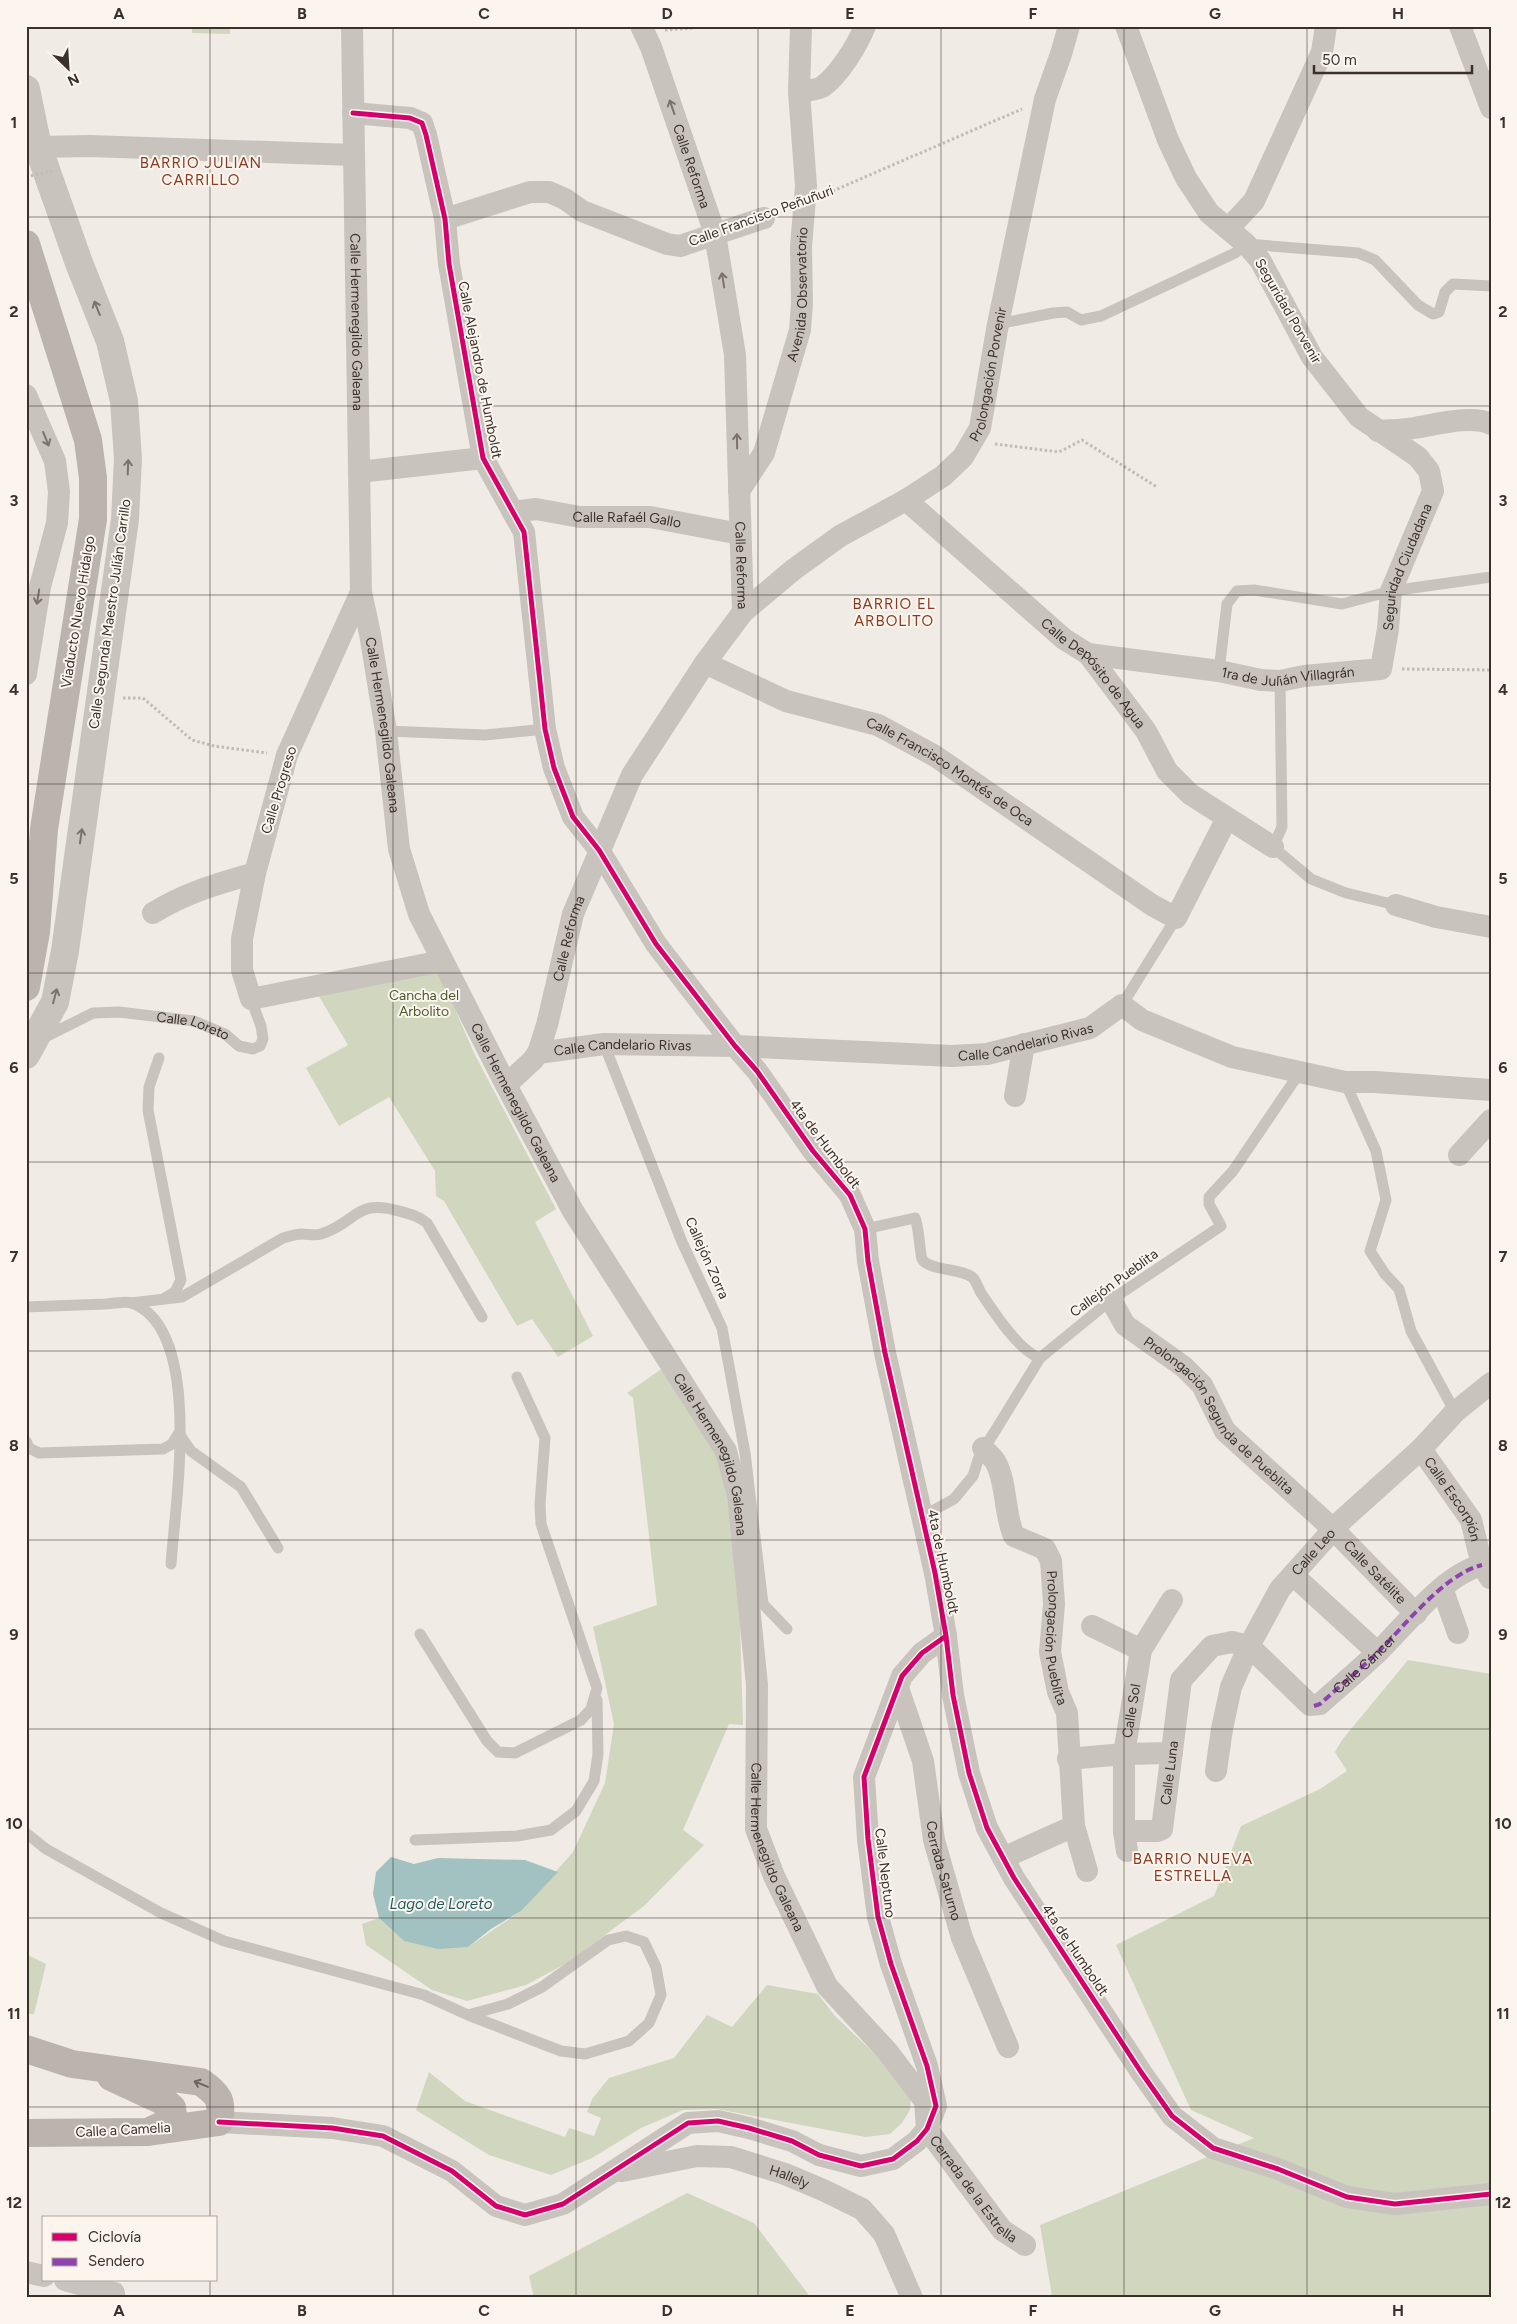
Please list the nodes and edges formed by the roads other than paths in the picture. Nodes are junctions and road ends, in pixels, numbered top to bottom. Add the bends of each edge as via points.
1 (352, 26) edge
2 (641, 26) edge
3 (801, 26) edge
4 (865, 26) edge
5 (1068, 26) edge
6 (1126, 26) edge
7 (1326, 26) edge
8 (1460, 26) edge
9 (26, 89) edge
10 (799, 92) junction
11 (1491, 108) edge
12 (353, 113) junction
13 (38, 147) junction
14 (353, 155) junction
15 (764, 218) dead end
16 (445, 219) junction
17 (1228, 229) junction
18 (715, 234) junction
19 (26, 244) edge
20 (1246, 244) junction
21 (1491, 286) edge
22 (998, 324) junction
23 (26, 395) edge
24 (1491, 424) edge
25 (1378, 430) junction
26 (483, 458) junction
27 (359, 472) junction
28 (738, 491) junction
29 (906, 500) junction
30 (513, 512) junction
31 (740, 534) junction
32 (1491, 577) edge
33 (1391, 591) junction
34 (361, 592) junction
35 (743, 612) junction
36 (1088, 654) junction
37 (705, 663) junction
38 (1381, 669) joint
39 (1219, 671) junction
40 (26, 674) edge
41 (1280, 681) junction
42 (545, 730) junction
43 (386, 731) junction
44 (1227, 818) junction
45 (1273, 847) junction
46 (599, 850) junction
47 (255, 874) junction
48 (1396, 905) joint
49 (152, 913) dead end
50 (1176, 918) junction
51 (1491, 927) edge
52 (442, 961) junction
53 (26, 987) edge
54 (251, 999) junction
55 (1122, 1005) junction
56 (604, 1044) junction
57 (1024, 1044) junction
58 (735, 1046) junction
59 (30, 1049) edge
60 (538, 1053) junction
61 (159, 1058) dead end
62 (1300, 1072) junction
63 (1345, 1082) junction
64 (506, 1085) junction
65 (1491, 1090) edge
66 (1016, 1096) dead end
67 (1491, 1120) edge
68 (1459, 1154) dead end
69 (865, 1228) junction
70 (161, 1300) junction
71 (1111, 1300) junction
72 (132, 1302) junction
73 (26, 1307) edge
74 (482, 1317) dead end
75 (1040, 1358) junction
76 (517, 1378) dead end
77 (1491, 1382) edge
78 (1454, 1412) junction
79 (179, 1433) junction
80 (26, 1441) edge
81 (983, 1448) junction
82 (1421, 1449) junction
83 (744, 1494) junction
84 (922, 1516) junction
85 (1333, 1529) junction
86 (278, 1548) dead end
87 (171, 1564) dead end
88 (1487, 1572) edge
89 (1293, 1574) junction
90 (1442, 1588) junction
91 (1172, 1600) dead end
92 (1416, 1614) junction
93 (1092, 1626) dead end
94 (787, 1629) dead end
95 (1458, 1633) dead end
96 (420, 1634) dead end
97 (946, 1636) junction
98 (1250, 1646) junction
99 (1141, 1650) junction
100 (1378, 1652) junction
101 (597, 1688) junction
102 (898, 1688) junction
103 (1172, 1753) junction
104 (1124, 1754) junction
105 (1068, 1759) junction
106 (1216, 1771) dead end
107 (1074, 1826) junction
108 (26, 1832) edge
109 (415, 1840) dead end
110 (1126, 1841) joint
111 (1003, 1858) junction
112 (1088, 1871) dead end
113 (468, 2015) junction
114 (1008, 2046) dead end
115 (26, 2049) edge
116 (98, 2068) junction
117 (219, 2122) junction
118 (927, 2129) junction
119 (148, 2132) junction
120 (26, 2133) edge
121 (613, 2173) junction
122 (1491, 2194) edge
123 (1025, 2245) dead end
124 (26, 2272) edge
125 (42, 2276) edge
126 (74, 2287) edge
127 (114, 2293) dead end
128 (912, 2298) edge

1 - 12 street, Calle Hermenegildo Galeana
18 -> 2 street, Calle Reforma
3 - 10 street, Avenida Observatorio
4 - 10 street via 859,42 830,79 820,88
5 - 22 street, Prolongación Porvenir via 1045,99
6 - 17 street, Seguridad Porvenir via 1168,140 1186,178 1209,213
7 - 17 street via 1322,52 1254,201
8 - 11 street
9 - 13 street, Calle Segunda Maestro Julián Carrillo
10 - 28 street, Avenida Observatorio via 806,186 800,330 764,453
12 - 14 street, Calle Hermenegildo Galeana
12 - 16 street, Calle Alejandro de Humboldt via 410,118 422,123
13 - 14 street
59 -> 13 street, Calle Segunda Maestro Julián Carrillo via 55,1002 65,952 125,519 128,459 124,401 110,341
14 - 27 street, Calle Hermenegildo Galeana
15 - 18 street, Calle Francisco Peñuñuri
16 - 18 street, Calle Francisco Peñuñuri via 530,192 549,192 582,211 667,244 680,246
16 - 26 street, Calle Alejandro de Humboldt via 449,264
17 - 20 street, Seguridad Porvenir
28 -> 18 street, Calle Reforma via 735,356
19 - 53 main road, Viaducto Nuevo Hidalgo via 88,440 93,478 93,518 44,829 36,932
20 - 21 lane via 1358,253 1376,260 1418,305 1433,314 1439,312 1445,292 1453,284
20 - 22 lane via 1235,253 1101,316 1081,320 1066,312 1053,313
20 - 25 street, Seguridad Porvenir via 1260,260 1312,356 1359,417
22 - 29 street, Prolongación Porvenir via 980,428 963,457 943,476
23 -> 40 street via 55,461 59,492 57,523 40,587
24 - 25 street via 1486,421 1459,421
25 - 33 street, Seguridad Ciudadana via 1418,457 1429,471 1433,491
26 - 27 street
26 - 30 street, Calle Alejandro de Humboldt
27 - 34 street, Calle Hermenegildo Galeana
28 - 31 street, Calle Reforma
29 - 35 street, Prolongación Porvenir via 840,536 792,570
29 - 36 street, Calle Depósito de Agua via 1064,639
30 - 31 street, Calle Rafaél Gallo via 536,509 580,517 650,518
30 - 42 street, Calle Alejandro de Humboldt via 524,532
31 - 35 street, Calle Reforma
32 - 33 lane
33 - 38 street, Seguridad Ciudadana
33 - 39 lane via 1342,604 1254,590 1237,592 1227,604
34 - 43 street, Calle Hermenegildo Galeana
34 - 47 street, Calle Progreso via 287,755
35 - 37 street, Calle Reforma
36 - 39 street, 1ra de Julián Villagrán
36 - 44 street, Calle Depósito de Agua via 1146,731 1167,771 1190,794
37 - 46 street, Calle Reforma via 632,775
37 - 50 street, Calle Francisco Montés de Oca via 786,701 878,725 935,756 1152,905
38 - 41 street, 1ra de Julián Villagrán
39 - 41 street, 1ra de Julián Villagrán
41 - 45 lane via 1282,827
42 - 43 lane via 485,735
42 - 46 street, Calle Alejandro de Humboldt via 554,768 573,817
43 - 52 street, Calle Hermenegildo Galeana via 399,849 419,914
44 - 45 street, Calle Depósito de Agua
44 - 50 street
45 - 48 lane via 1311,879 1346,893
46 - 58 street, 4ta de Humboldt via 656,944
46 - 60 street, Calle Reforma via 573,914
47 - 49 street via 208,886
47 - 54 street, Calle Progreso via 242,939 242,970
48 - 51 street via 1436,917
50 - 55 lane
52 - 54 street
52 - 64 street, Calle Hermenegildo Galeana
54 - 59 lane, Calle Loreto via 263,1039 260,1046 253,1049 239,1046 225,1034 194,1021 119,1012 93,1013
55 - 57 street, Calle Candelario Rivas via 1090,1028
55 - 62 street via 1142,1020 1232,1057
56 - 58 street, Calle Candelario Rivas
56 - 60 street, Calle Candelario Rivas
56 - 83 lane, Callejón Zorra via 682,1242 722,1328 746,1453
57 - 58 street, Calle Candelario Rivas via 987,1054 952,1056
57 - 66 street
58 - 69 street, 4ta de Humboldt via 850,1195
60 - 64 street, Calle Reforma
61 - 70 lane via 149,1087 148,1110 181,1280 175,1292
62 - 63 street
62 - 71 lane, Callejón Pueblita via 1233,1171 1209,1196 1209,1204 1221,1226
63 - 65 street
63 - 78 lane via 1376,1151 1386,1200 1370,1251 1398,1289 1411,1331
64 - 83 street, Calle Hermenegildo Galeana via 573,1211 726,1450
67 - 68 street
69 - 75 lane via 916,1218 922,1258 928,1264 974,1278 1013,1335
69 - 84 street, 4ta de Humboldt via 885,1353
70 - 72 lane
70 - 74 lane via 182,1297 201,1288 283,1238 293,1234 324,1234 370,1206 381,1206 419,1216 427,1224
71 - 75 lane, Callejón Pueblita
71 - 85 street, Prolongación Segunda de Pueblita via 1125,1325 1184,1367 1202,1385 1225,1430
72 - 73 lane
72 - 79 lane via 150,1315 164,1332 180,1392
75 - 81 lane, Callejón Pueblita
76 - 101 lane via 545,1438 541,1524
77 - 78 street, Calle Leo
78 - 82 street, Calle Leo
79 - 80 lane via 172,1444 162,1449 39,1452 29,1448
79 - 86 lane via 191,1451 241,1487
79 - 87 lane
81 - 84 lane, Callejón Pueblita via 973,1476 954,1499 935,1512
81 - 105 street, Prolongación Pueblita via 996,1464 1014,1536 1045,1549 1051,1561 1054,1604 1050,1652 1066,1713
82 - 85 street, Calle Leo
82 - 88 street, Calle Escorpión via 1471,1520
83 - 94 lane, Callejón Zorra via 763,1604
83 - 118 street, Calle Hermenegildo Galeana via 757,1686 756,1829 774,1876 827,1986 887,2051 926,2101
84 - 97 street, 4ta de Humboldt
85 - 89 street, Calle Leo
85 - 92 street, Calle Satélite
88 - 90 street, Calle Cáncer via 1469,1569
89 - 98 street, Calle Leo via 1280,1589
89 - 100 street
90 - 92 street, Calle Cáncer
90 - 95 street
91 - 99 street, Calle Sol
92 - 100 street, Calle Cáncer
93 - 99 street
96 - 101 lane via 487,1741 498,1752 515,1753 581,1720 592,1709
97 - 102 street, Calle Neptuno via 922,1653 902,1676
97 - 111 street, 4ta de Humboldt via 969,1773 987,1828
98 - 100 street, Calle Cáncer via 1314,1706
98 - 103 street, Calle Luna via 1232,1642 1212,1646 1181,1680
98 - 106 street, Calle Leo via 1231,1688
99 - 104 street, Calle Sol
101 - 109 lane via 598,1754 594,1781 576,1810 551,1830 543,1832
102 - 114 street, Cerrada Saturno via 923,1761 934,1840 962,1938
102 - 118 street, Calle Neptuno via 864,1777 868,1838 878,1917 927,2066 936,2106
103 - 104 street
103 - 110 street, Calle Luna via 1162,1829
104 - 105 street
104 - 110 street, Calle Sol
105 - 107 street, Prolongación Pueblita
107 - 111 street
107 - 112 street, Prolongación Pueblita
108 - 113 lane via 46,1849 162,1914 224,1941 424,1995
111 - 122 street, 4ta de Humboldt via 1172,2116 1213,2148 1278,2169 1347,2197 1395,2204
113 - 113 lane via 561,2050 585,2054 629,2041 649,2023 661,1995 656,1966 644,1942 626,1936 608,1940 542,1987 508,2004
115 - 116 main road via 72,2064
117 -> 116 main road via 222,2107 216,2092 201,2082
116 - 119 main road via 172,2108 173,2116
117 - 119 main road, Calle a Camelia
117 - 121 street via 332,2128 383,2136 452,2171 496,2206 525,2215 563,2204
118 - 121 street via 893,2159 860,2166 819,2155 792,2141 749,2128 718,2122 688,2123
118 - 123 street, Cerrada de la Estrella via 1002,2230
119 - 120 main road, Calle a Camelia
121 - 128 street, Hallely via 697,2156 731,2158 785,2174 862,2209 884,2234
124 - 125 street
126 - 127 street

